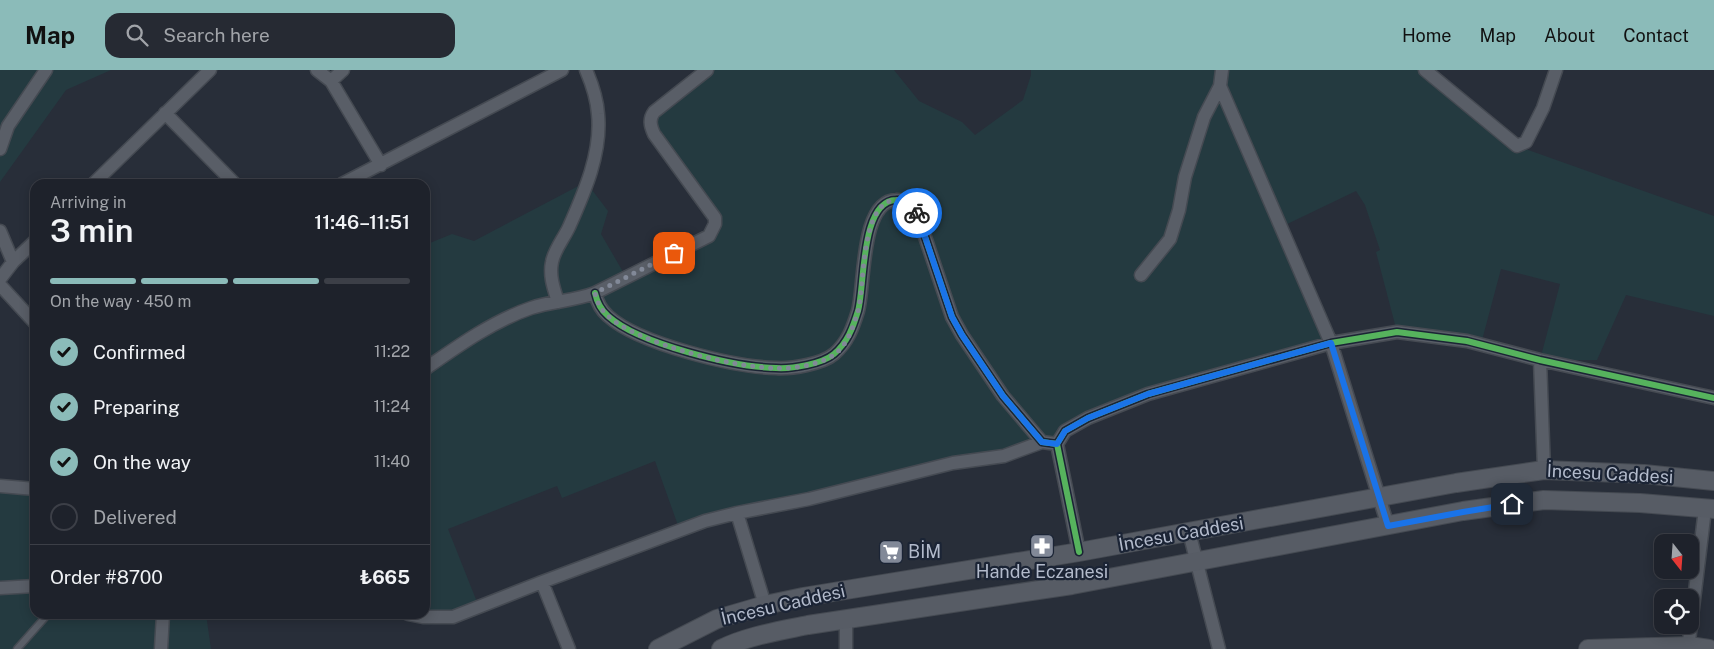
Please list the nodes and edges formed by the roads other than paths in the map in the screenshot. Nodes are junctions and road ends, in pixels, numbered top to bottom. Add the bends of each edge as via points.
1 (46, 70) edge
2 (210, 70) edge
3 (317, 70) edge
4 (343, 70) edge
5 (562, 70) edge
6 (586, 70) edge
7 (708, 70) edge
8 (1222, 70) edge
9 (1425, 70) edge
10 (1556, 70) edge
11 (331, 81) junction
12 (1220, 86) junction
13 (165, 113) junction
14 (0, 149) edge
15 (381, 164) junction
16 (99, 179) edge
17 (230, 179) edge
18 (352, 179) edge
19 (363, 179) edge
20 (0, 231) edge
21 (30, 246) edge
22 (13, 262) junction
23 (1140, 275) dead end
24 (0, 279) edge
25 (0, 285) edge
26 (595, 293) junction
27 (558, 302) junction
28 (30, 318) edge
29 (1331, 343) junction
30 (1540, 360) junction
31 (430, 366) edge
32 (1714, 398) edge
33 (1042, 442) junction
34 (1057, 444) junction
35 (1544, 470) junction
36 (1714, 480) edge
37 (0, 486) edge
38 (30, 489) edge
39 (1379, 498) junction
40 (1709, 509) edge
41 (737, 513) junction
42 (1388, 526) junction
43 (1189, 532) junction
44 (1079, 552) junction
45 (1196, 563) junction
46 (542, 582) junction
47 (30, 586) edge
48 (0, 588) edge
49 (765, 605) junction
50 (430, 617) edge
51 (44, 619) edge
52 (164, 619) edge
53 (846, 620) junction
54 (1688, 647) edge
55 (17, 649) edge
56 (161, 649) edge
57 (569, 649) edge
58 (658, 649) edge
59 (721, 649) edge
60 (846, 649) edge
61 (1219, 649) edge
62 (1588, 649) edge
63 (1708, 649) edge

1 - 14 street via 8,126
2 - 13 street
3 - 11 street
4 - 11 street
5 - 15 street
6 - 27 street via 599,115 597,136 593,162 581,198 552,259 552,283
7 - 26 street via 654,112 650,122 654,134 715,218 713,231 709,236
8 - 12 street
9 - 10 street via 1517,146 1526,142 1544,108
11 - 15 street
12 - 23 street via 1204,117 1170,239
12 - 29 street
13 - 16 street
13 - 17 street
15 - 18 street
15 - 19 street
20 - 22 street
21 - 22 street
22 - 24 street
25 - 28 street
26 - 27 street
26 - 33 street via 600,307 609,317 645,338 670,347 748,366 778,368 814,363 832,356 851,332 858,309 864,254 875,215 887,201 906,201 918,216 955,323 1003,396
27 - 31 street via 533,307 492,326
29 - 30 street via 1398,332 1467,341
29 - 34 street via 1148,394 1088,418 1065,431
29 - 39 street
30 - 32 street
30 - 35 street
33 - 34 street
33 - 41 street via 1004,456 953,463 809,499
34 - 44 street
35 - 36 main road, İncesu Caddesi
35 - 39 main road, İncesu Caddesi
37 - 38 street
39 - 42 street
39 - 43 main road, İncesu Caddesi
40 - 42 main road, İncesu Caddesi via 1544,500
40 - 54 street
41 - 46 street
41 - 49 street
42 - 45 main road, İncesu Caddesi
43 - 44 main road, İncesu Caddesi
43 - 45 street
44 - 49 main road, İncesu Caddesi
45 - 53 main road, İncesu Caddesi
45 - 61 street
46 - 50 street via 453,617
46 - 57 street
47 - 48 street
49 - 58 main road, İncesu Caddesi via 717,619
51 - 55 lane
52 - 56 street
53 - 59 main road, İncesu Caddesi via 769,633
53 - 60 street
54 - 62 main road
54 - 63 main road

